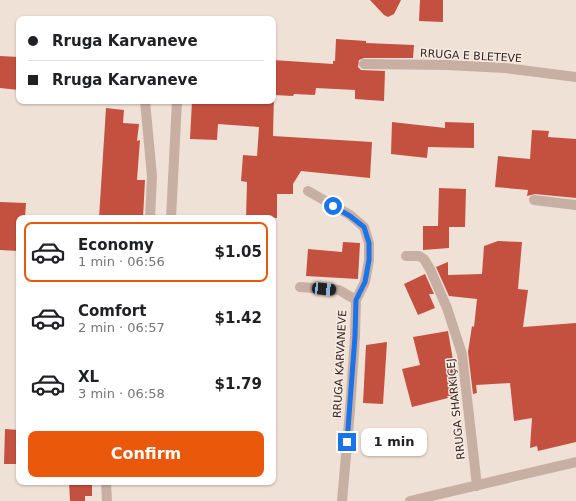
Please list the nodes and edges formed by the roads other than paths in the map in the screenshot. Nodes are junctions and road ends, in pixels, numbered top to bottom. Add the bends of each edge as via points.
1 (364, 64) dead end
2 (576, 77) edge
3 (145, 104) edge
4 (177, 104) edge
5 (308, 191) dead end
6 (534, 200) dead end
7 (576, 205) edge
8 (150, 215) edge
9 (171, 215) edge
10 (406, 256) dead end
11 (300, 287) dead end
12 (356, 300) junction
13 (576, 462) edge
14 (106, 485) edge
15 (477, 486) junction
16 (107, 501) edge
17 (342, 501) edge
18 (410, 501) edge

1 - 2 street, RRUGA E BLETEVE via 504,68
3 - 8 street via 152,176
4 - 9 street
5 - 12 street, RRUGA KARVANEVE via 364,227 369,243 369,260 365,282
6 - 7 street
10 - 15 street, RRUGA SHARKIÇEJ via 424,259 430,269 447,308 462,354
11 - 12 street, RRUGA KARVANEVE via 339,290
12 - 17 street, RRUGA KARVANEVE via 352,388
13 - 15 street
14 - 16 street
15 - 18 street

